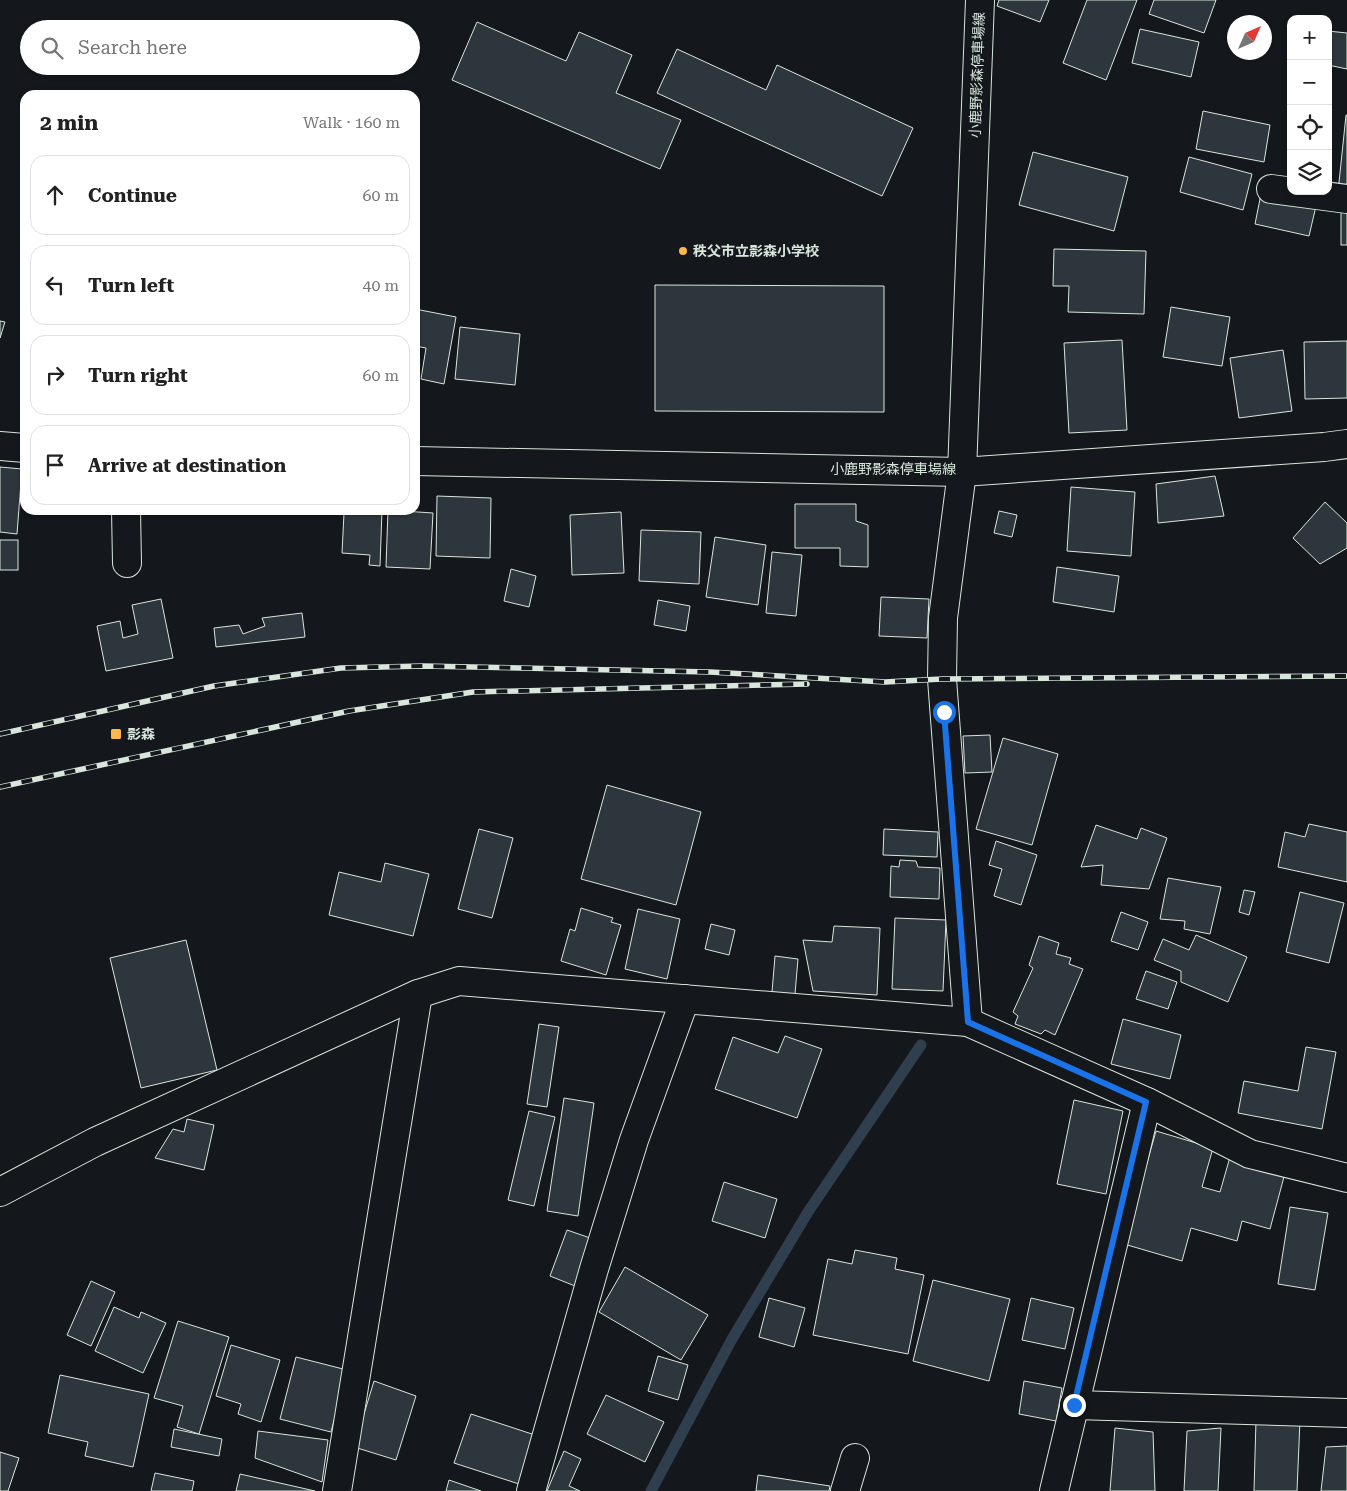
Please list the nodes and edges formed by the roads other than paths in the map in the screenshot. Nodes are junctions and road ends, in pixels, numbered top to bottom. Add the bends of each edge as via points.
1 (980, 0) edge
2 (1271, 190) dead end
3 (1347, 199) edge
4 (1347, 444) edge
5 (0, 446) edge
6 (20, 448) edge
7 (420, 461) edge
8 (962, 472) junction
9 (126, 515) edge
10 (127, 563) dead end
11 (418, 994) junction
12 (685, 999) junction
13 (968, 1022) junction
14 (1146, 1102) junction
15 (1347, 1178) edge
16 (0, 1192) edge
17 (1074, 1405) junction
18 (1347, 1413) edge
19 (855, 1458) dead end
20 (337, 1491) edge
21 (531, 1491) edge
22 (845, 1491) edge
23 (1054, 1491) edge

1 - 8 street, 小鹿野影森停車場線
2 - 3 street
4 - 8 street
5 - 6 street
7 - 8 street, 小鹿野影森停車場線
8 - 13 street via 943,618 942,679
9 - 10 street
11 - 12 street via 459,981
11 - 16 street via 95,1142
11 - 20 street
12 - 13 street
12 - 21 street via 634,1140
13 - 14 street
14 - 15 street via 1250,1154
14 - 17 street
17 - 18 street
17 - 23 street
19 - 22 street

